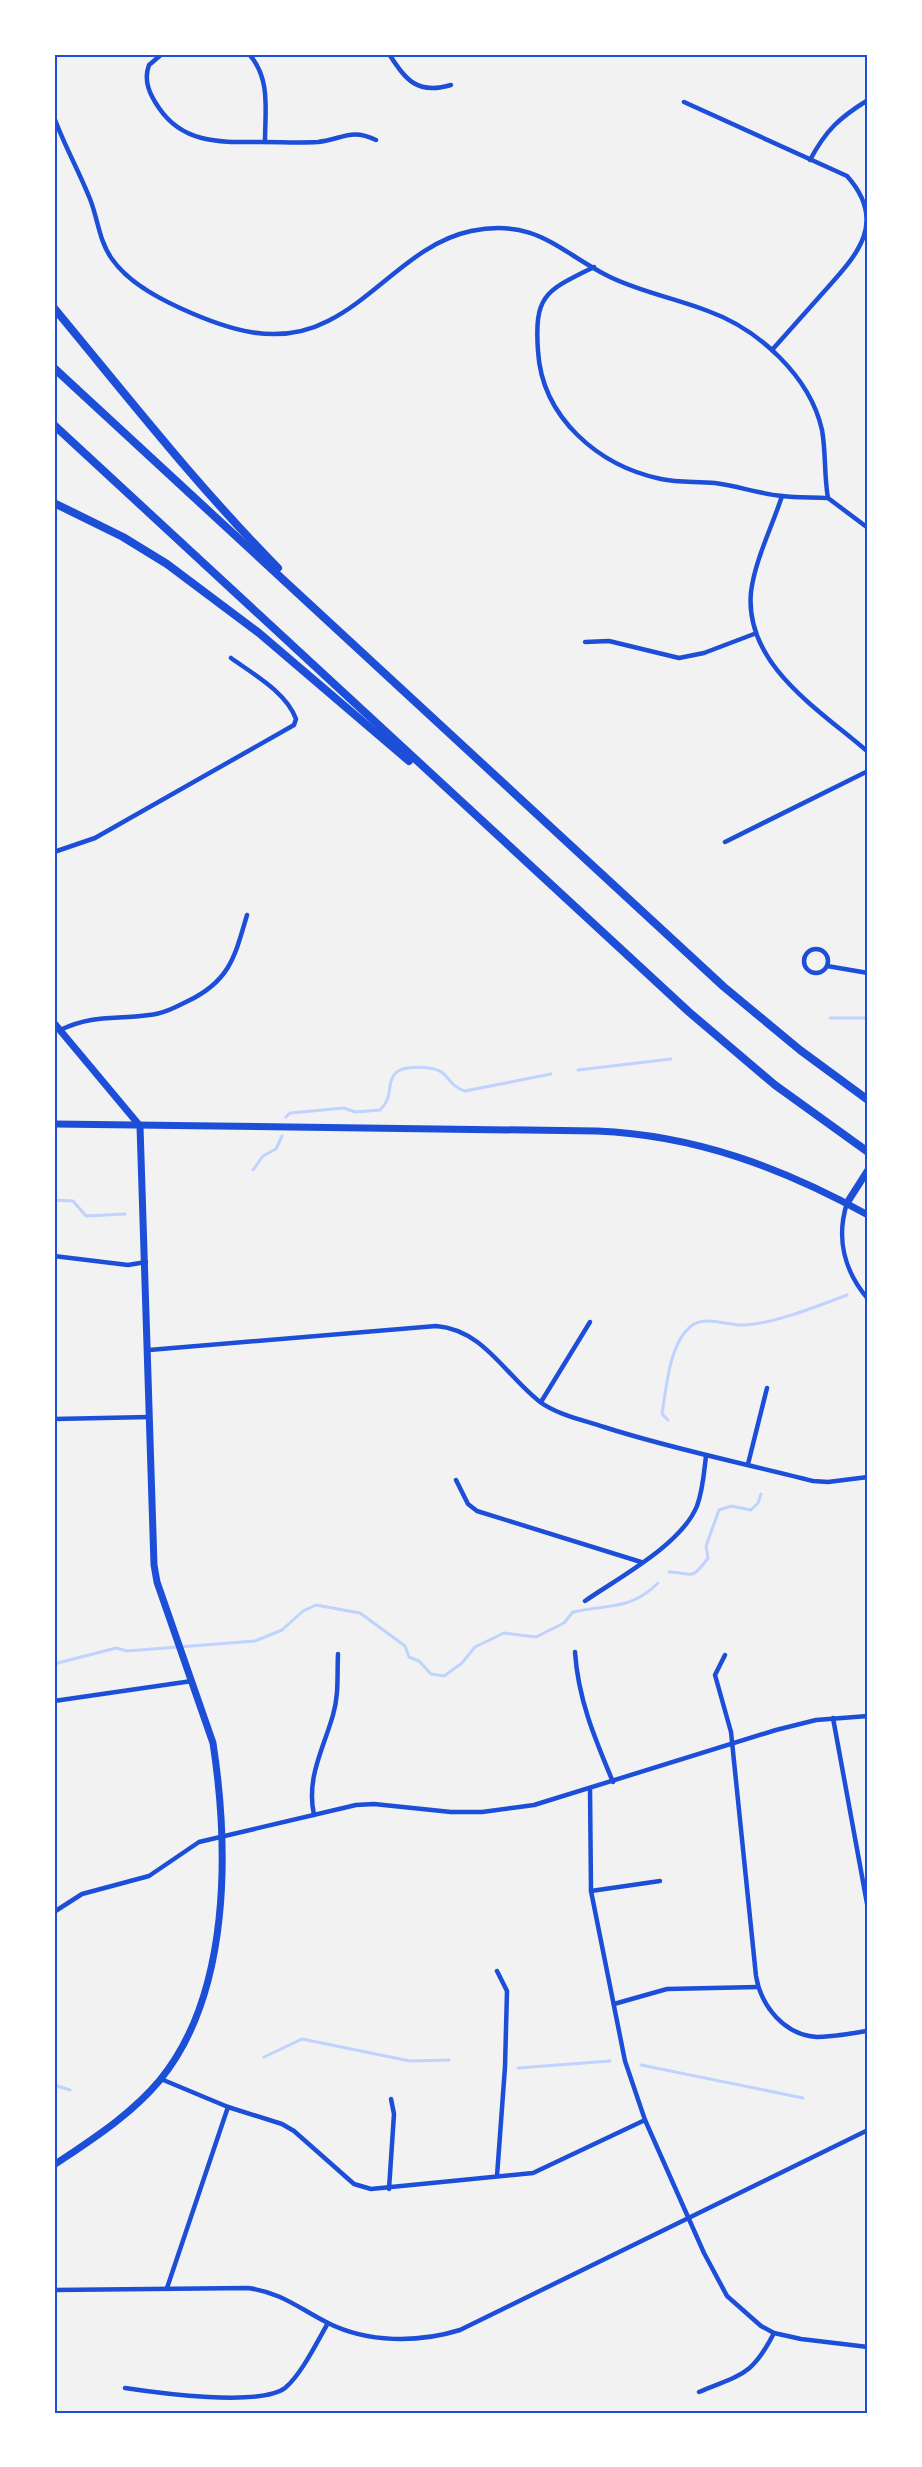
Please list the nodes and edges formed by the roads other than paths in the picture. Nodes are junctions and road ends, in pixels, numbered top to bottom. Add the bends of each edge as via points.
1 (162, 54) edge
2 (249, 54) edge
3 (389, 54) edge
4 (451, 85) dead end
5 (868, 100) edge
6 (684, 102) dead end
7 (54, 117) edge
8 (376, 140) dead end
9 (265, 142) junction
10 (810, 160) junction
11 (594, 267) junction
12 (54, 308) edge
13 (772, 350) junction
14 (54, 368) edge
15 (54, 425) edge
16 (782, 496) junction
17 (828, 498) junction
18 (54, 503) edge
19 (868, 528) edge
20 (754, 634) junction
21 (585, 642) dead end
22 (231, 658) dead end
23 (372, 662) junction
24 (868, 752) edge
25 (868, 771) edge
26 (442, 786) junction
27 (725, 842) dead end
28 (54, 852) edge
29 (247, 915) dead end
30 (827, 966) junction
31 (868, 973) edge
32 (54, 1023) edge
33 (60, 1030) junction
34 (868, 1100) edge
35 (54, 1124) edge
36 (140, 1126) junction
37 (868, 1152) edge
38 (868, 1170) edge
39 (847, 1203) junction
40 (868, 1215) edge
41 (54, 1256) edge
42 (146, 1262) junction
43 (868, 1299) edge
44 (590, 1322) dead end
45 (149, 1350) junction
46 (766, 1388) dead end
47 (541, 1402) junction
48 (150, 1417) junction
49 (54, 1419) edge
50 (706, 1456) junction
51 (748, 1464) junction
52 (868, 1477) edge
53 (456, 1480) dead end
54 (641, 1562) junction
55 (585, 1601) dead end
56 (575, 1652) dead end
57 (338, 1654) dead end
58 (725, 1654) dead end
59 (192, 1681) junction
60 (54, 1701) edge
61 (868, 1716) edge
62 (833, 1718) junction
63 (732, 1744) junction
64 (613, 1782) junction
65 (590, 1789) junction
66 (314, 1815) junction
67 (222, 1837) junction
68 (660, 1881) dead end
69 (591, 1892) junction
70 (868, 1909) edge
71 (54, 1912) edge
72 (497, 1971) dead end
73 (758, 1987) junction
74 (614, 2004) junction
75 (868, 2031) edge
76 (161, 2079) junction
77 (391, 2099) dead end
78 (228, 2107) junction
79 (645, 2120) junction
80 (868, 2130) edge
81 (54, 2163) edge
82 (497, 2176) junction
83 (389, 2188) junction
84 (689, 2218) junction
85 (166, 2288) junction
86 (54, 2290) edge
87 (328, 2323) junction
88 (774, 2333) junction
89 (868, 2347) edge
90 (126, 2388) dead end
91 (699, 2392) dead end

1 - 9 street via 149,65 146,80 156,104 170,122 188,135 208,141
2 - 9 street via 264,78
3 - 4 street via 415,85 428,90
5 - 10 street via 843,115 823,135
6 - 10 street
7 - 11 street via 111,258 140,286 166,302 231,329 274,334 309,330 355,304 435,246 470,231 501,228 529,232
8 - 9 street via 354,133 321,141
10 - 13 street via 854,183 865,209 864,237 852,260
11 - 13 street via 618,280 724,317
11 - 16 street via 548,293 537,322 542,376 556,408 578,438 595,453 641,474
12 - 23 highway via 237,526
13 - 17 street via 801,383 818,415
14 - 23 highway
15 - 26 highway
16 - 17 street
16 - 20 street via 751,591
17 - 19 street
18 - 26 highway via 167,564 259,633 385,743
20 - 21 street via 679,658 609,640
20 - 24 street via 780,674
22 - 28 street via 287,704 296,719 294,725 95,838
23 - 34 highway via 724,987
25 - 27 street
26 - 37 highway via 689,1012 775,1085
29 - 33 street via 228,971 201,995 152,1015 106,1016
30 - 30 street via 823,951 815,949 805,956 805,967 811,972 819,973
30 - 31 street
32 - 33 main road
33 - 36 main road
35 - 36 main road
36 - 39 main road via 643,1134 733,1154
36 - 42 main road
38 - 39 main road
39 - 40 main road
39 - 43 street via 842,1219 842,1246 855,1280
41 - 42 street via 128,1265
42 - 45 main road
44 - 47 street
45 - 47 street via 451,1327 475,1338
45 - 48 main road
46 - 51 street
47 - 50 street via 614,1431
48 - 49 street
48 - 59 main road via 154,1565
50 - 51 street
50 - 54 street via 696,1507 670,1540
51 - 52 street via 813,1481
53 - 54 street via 468,1504 477,1511
54 - 55 street
56 - 64 street via 582,1703
57 - 66 street via 337,1697 310,1784
58 - 63 street via 715,1675
59 - 60 street
59 - 67 main road via 213,1743
61 - 62 street
62 - 63 street
62 - 70 street
63 - 64 street
63 - 73 street
64 - 65 street
65 - 66 street via 534,1805 482,1812 374,1803
65 - 69 street
66 - 67 street
67 - 71 street via 199,1842 149,1876 82,1894
67 - 76 main road via 221,1916 208,1974 191,2026
68 - 69 street
69 - 74 street
72 - 82 street via 507,1991
73 - 74 street via 667,1989
73 - 75 street via 767,2007 798,2032 817,2037
74 - 79 street via 625,2061
76 - 78 street
76 - 81 main road via 126,2113
77 - 83 street via 394,2114
78 - 83 street via 288,2127 354,2184
78 - 85 street
79 - 82 street via 543,2170
79 - 84 street
80 - 84 street
82 - 83 street
84 - 87 street via 440,2337 395,2340
84 - 88 street via 728,2296 751,2320
85 - 86 street
85 - 87 street via 268,2291
87 - 90 street via 295,2377 270,2396
88 - 89 street
88 - 91 street via 751,2369

